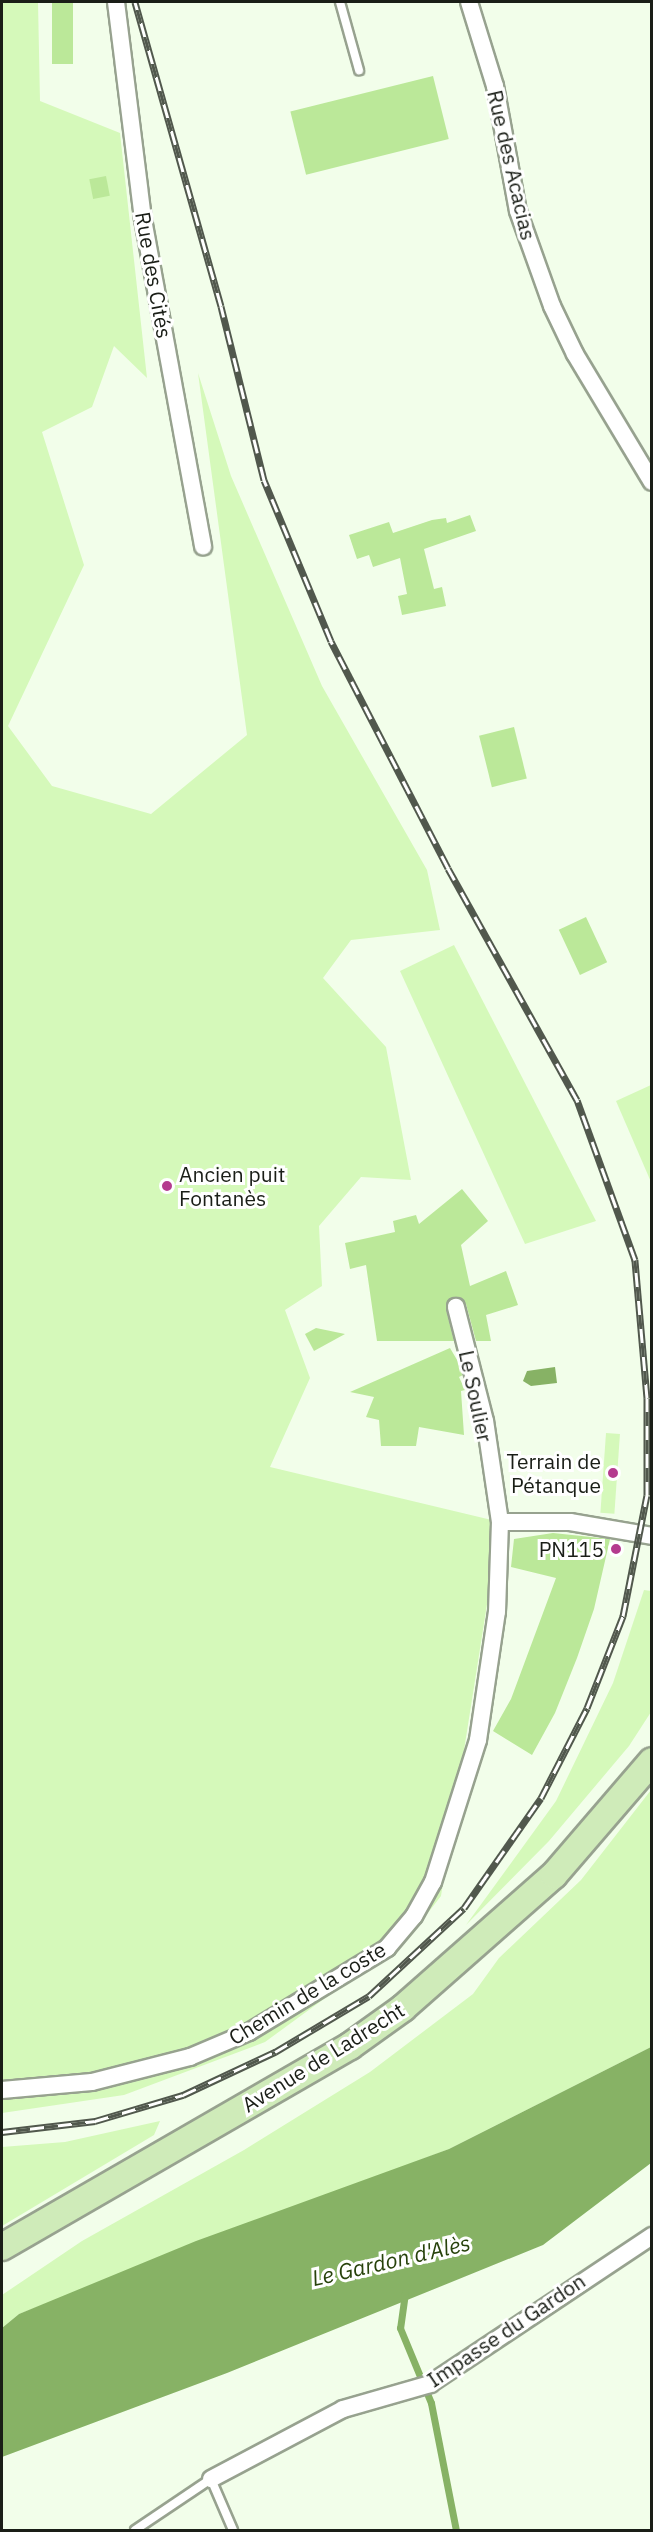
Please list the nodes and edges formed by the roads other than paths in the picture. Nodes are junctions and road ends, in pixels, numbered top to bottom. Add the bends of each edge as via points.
1 (116, 2) edge
2 (340, 2) edge
3 (469, 2) edge
4 (359, 70) dead end
5 (651, 482) edge
6 (203, 547) dead end
7 (456, 1307) dead end
8 (500, 1522) junction
9 (651, 1536) edge
10 (651, 1761) edge
11 (2, 2090) edge
12 (651, 2236) edge
13 (2, 2247) edge
14 (211, 2479) junction
15 (135, 2530) edge
16 (233, 2530) edge

1 - 6 street, Rue des Cités via 143,219
2 - 4 lane
3 - 5 street, Rue des Acacias via 495,86 518,211 552,306 575,354
7 - 8 street, Le Soulier via 485,1421
8 - 9 street via 570,1522
8 - 11 street, Chemin de la coste via 497,1612 478,1740 433,1882 414,1916 387,1948 249,2032 190,2057 92,2082
10 - 13 main road, Avenue de Ladrecht via 554,1875 403,2008 350,2046
12 - 14 street, Impasse du Gardon via 430,2384 343,2409
14 - 15 lane
14 - 16 lane

